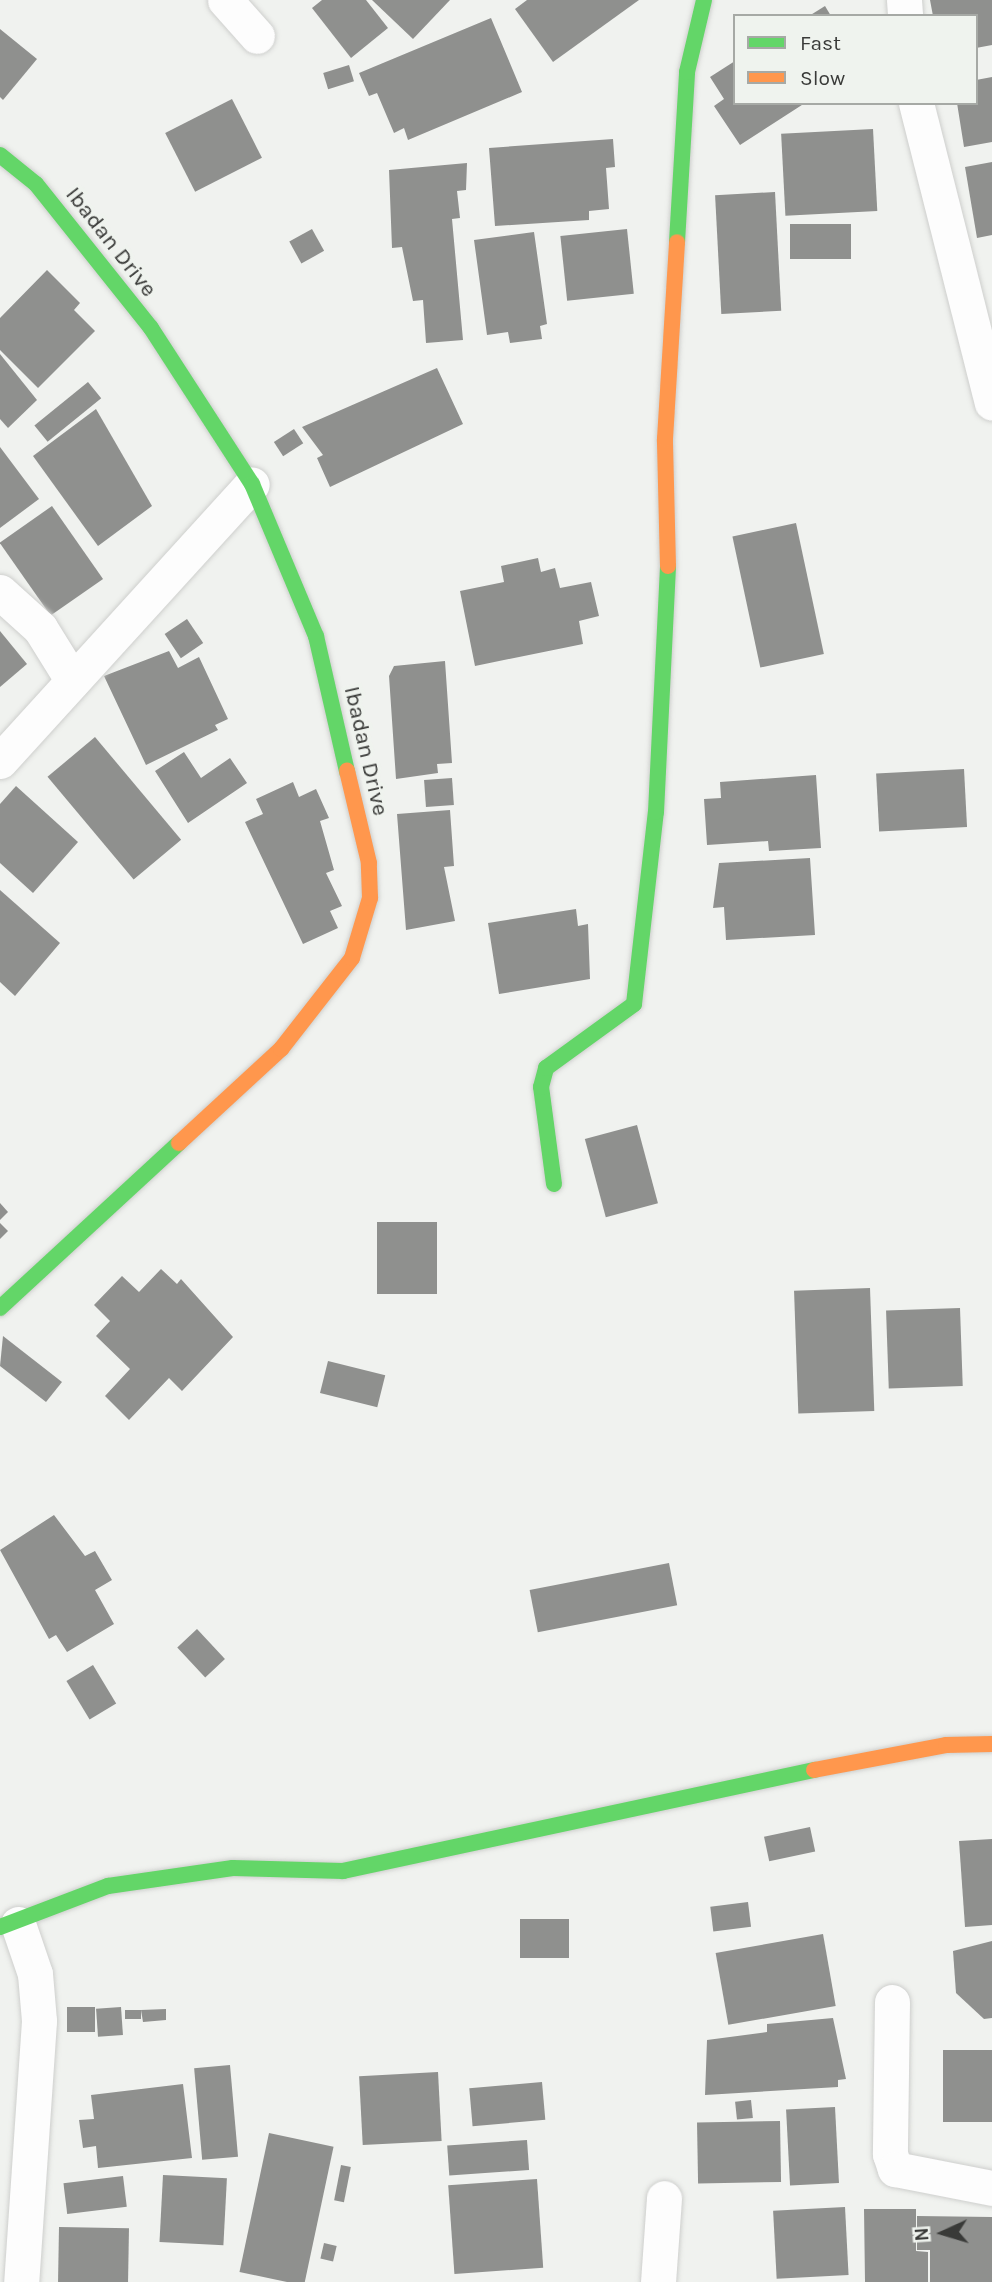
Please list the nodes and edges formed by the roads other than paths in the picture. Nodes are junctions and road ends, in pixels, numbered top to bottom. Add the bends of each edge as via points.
1 (225, 0) edge
2 (704, 0) edge
3 (257, 36) dead end
4 (917, 105) edge
5 (0, 155) edge
6 (992, 403) edge
7 (252, 484) junction
8 (0, 592) edge
9 (73, 681) junction
10 (0, 761) edge
11 (554, 1184) dead end
12 (0, 1308) edge
13 (992, 1744) edge
14 (9, 1926) edge
15 (892, 2002) dead end
16 (992, 2188) edge
17 (664, 2198) dead end
18 (21, 2282) edge
19 (657, 2282) edge

1 - 3 street
2 - 11 street via 686,85 665,439 668,560 656,812 634,1004 546,1068 541,1087
4 - 6 street
5 - 7 street, Ibadan Drive via 36,184 151,328
7 - 9 street
7 - 12 street, Ibadan Drive via 316,636 369,863 363,928 352,958 281,1049
8 - 9 street via 40,628
9 - 10 street
13 - 14 street via 946,1745 659,1799 343,1871 233,1868 107,1886
14 - 18 street via 35,1974 39,2021
15 - 16 street via 890,2154 895,2169
17 - 19 street

